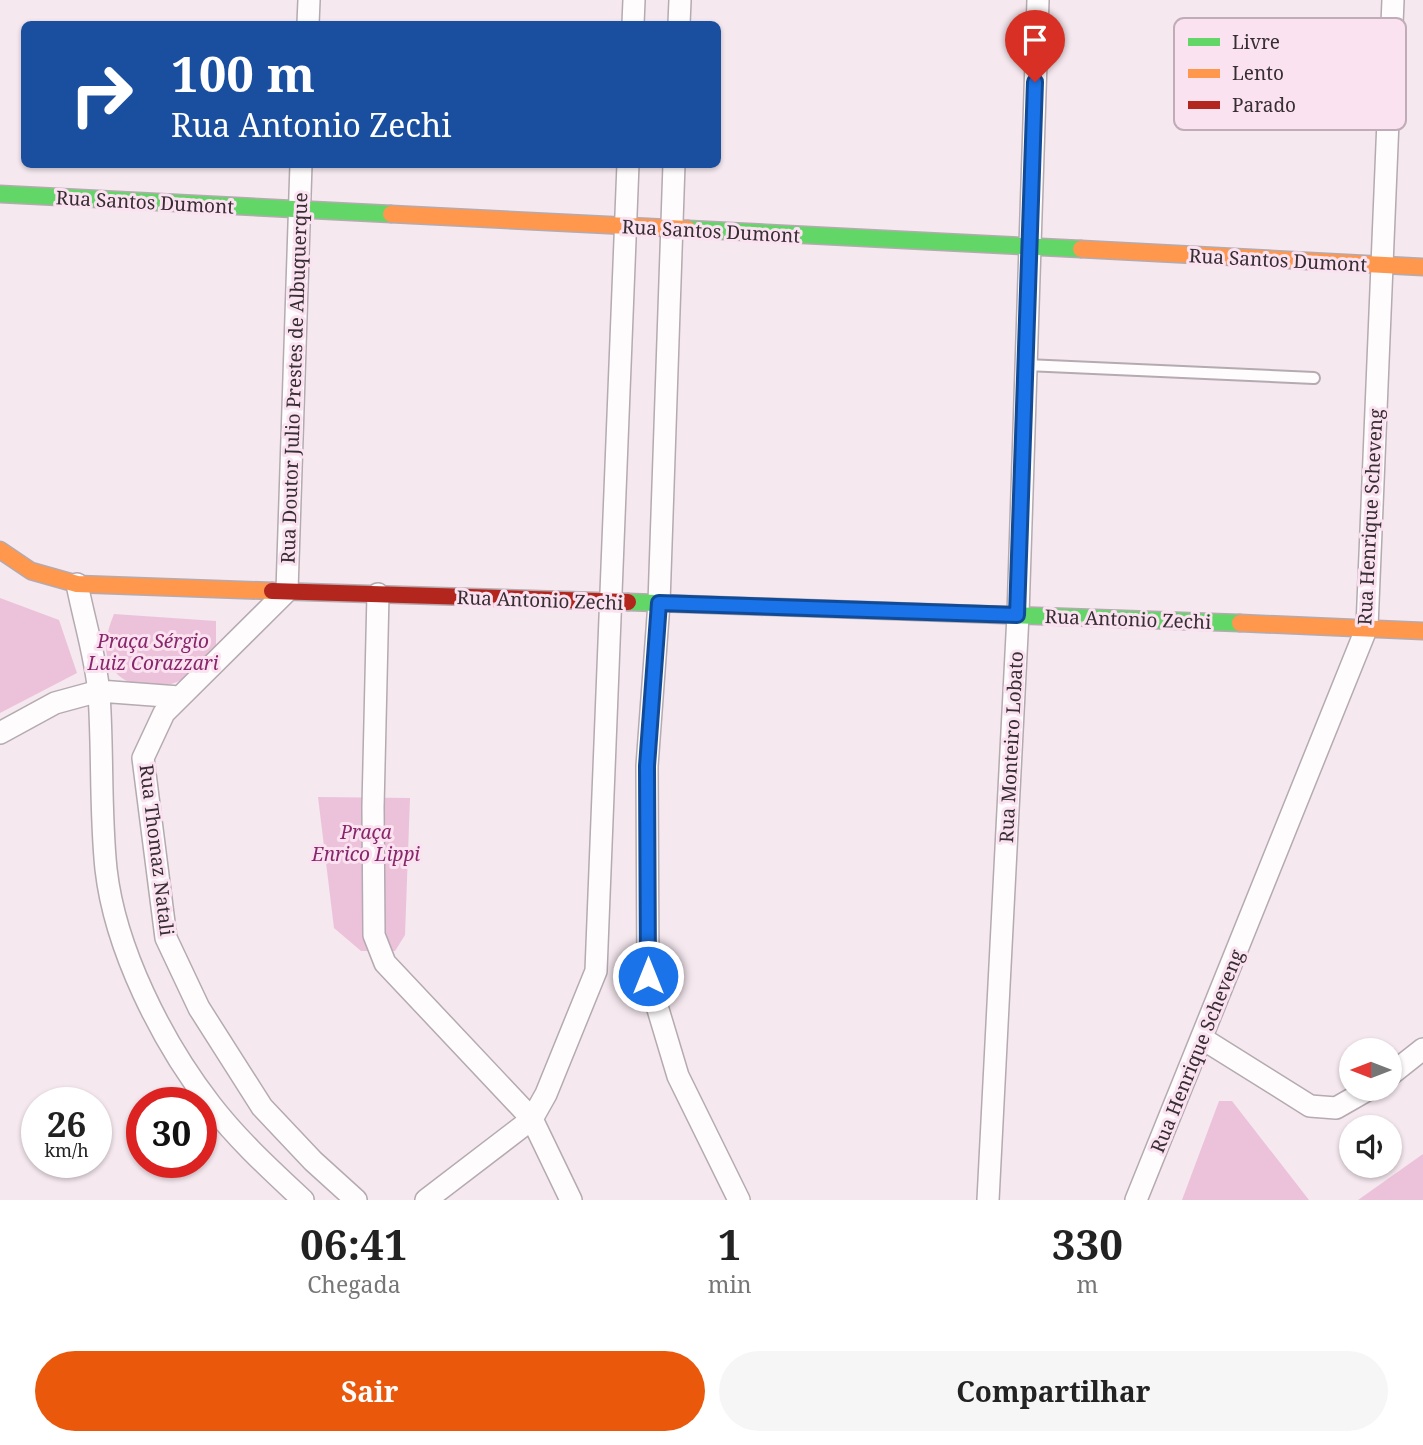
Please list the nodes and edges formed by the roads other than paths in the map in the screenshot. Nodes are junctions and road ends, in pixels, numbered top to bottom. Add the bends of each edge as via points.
1 (309, 0) edge
2 (634, 0) edge
3 (680, 0) edge
4 (1038, 0) edge
5 (1393, 0) edge
6 (1392, 18) edge
7 (308, 21) edge
8 (633, 21) edge
9 (679, 21) edge
10 (1388, 130) edge
11 (302, 168) edge
12 (628, 168) edge
13 (674, 168) edge
14 (0, 194) edge
15 (299, 210) junction
16 (625, 226) junction
17 (671, 229) junction
18 (1029, 247) junction
19 (1382, 265) junction
20 (1423, 267) edge
21 (1026, 365) junction
22 (1314, 378) dead end
23 (0, 550) edge
24 (77, 584) junction
25 (287, 591) junction
26 (378, 594) junction
27 (609, 602) junction
28 (659, 603) junction
29 (1017, 615) junction
30 (1367, 627) junction
31 (1419, 634) edge
32 (99, 691) junction
33 (179, 697) junction
34 (0, 733) edge
35 (1203, 1039) junction
36 (1423, 1049) edge
37 (1402, 1066) edge
38 (1348, 1101) edge
39 (532, 1119) junction
40 (303, 1200) edge
41 (356, 1200) edge
42 (426, 1200) edge
43 (571, 1200) edge
44 (739, 1200) edge
45 (988, 1200) edge
46 (1136, 1200) edge

1 - 7 street
2 - 8 street
3 - 9 street
4 - 18 street, Rua Monteiro Lobato
5 - 6 street, Rua Henrique Scheveng
10 - 19 street, Rua Henrique Scheveng
11 - 15 street, Rua Doutor Julio Prestes de Albuquerque
12 - 16 street
13 - 17 street
14 - 15 street, Rua Santos Dumont
15 - 16 street, Rua Santos Dumont
15 - 25 street, Rua Doutor Julio Prestes de Albuquerque
16 - 17 street, Rua Santos Dumont
16 - 27 street
17 - 18 street, Rua Santos Dumont
17 - 28 street
18 - 19 street, Rua Santos Dumont
18 - 21 street, Rua Monteiro Lobato
19 - 20 street, Rua Santos Dumont
19 - 30 street, Rua Henrique Scheveng
21 - 22 lane
21 - 29 street, Rua Monteiro Lobato
23 - 24 street, Rua Antonio Zechi via 31,571
24 - 25 street, Rua Antonio Zechi
24 - 32 street
25 - 26 street, Rua Antonio Zechi
25 - 33 street, Rua Thomaz Natali
26 - 27 street, Rua Antonio Zechi
26 - 39 street via 374,934 385,963
27 - 28 street, Rua Antonio Zechi
27 - 39 street via 596,971
28 - 29 street, Rua Antonio Zechi
28 - 44 street via 647,766 648,976 678,1076
29 - 30 street, Rua Antonio Zechi
29 - 45 street, Rua Monteiro Lobato
30 - 31 street, Rua Antonio Zechi
30 - 35 street, Rua Henrique Scheveng
32 - 33 street
32 - 34 street via 55,703
32 - 40 street via 106,870 131,967 181,1063 211,1105
33 - 41 street, Rua Thomaz Natali via 164,713 143,758 166,938 199,1008 262,1107
35 - 38 street via 1310,1106 1336,1108
35 - 46 street, Rua Henrique Scheveng
36 - 37 street
39 - 42 street
39 - 43 street

